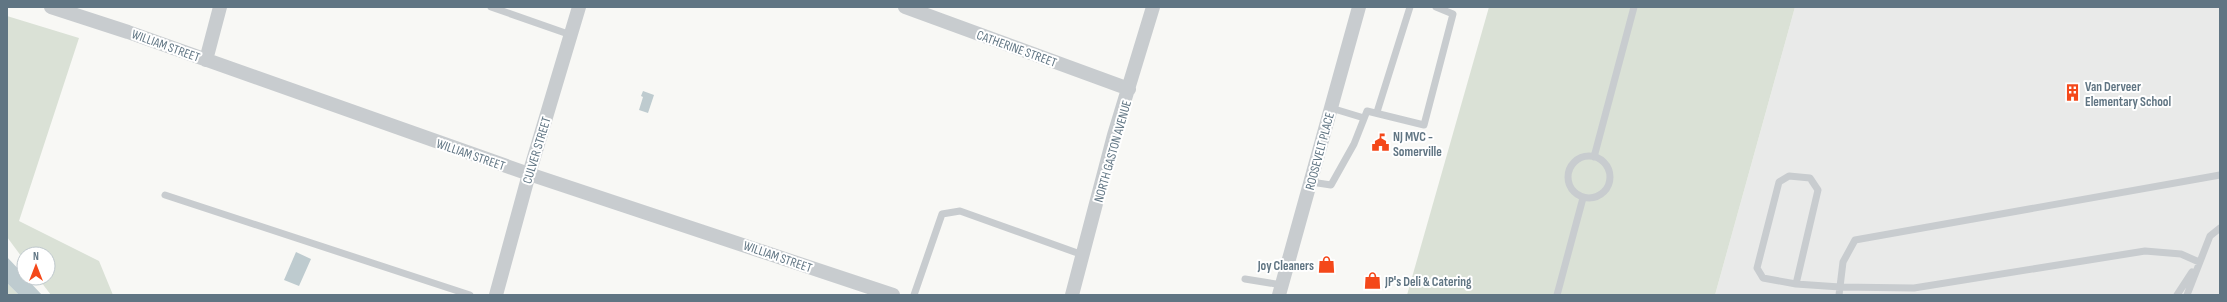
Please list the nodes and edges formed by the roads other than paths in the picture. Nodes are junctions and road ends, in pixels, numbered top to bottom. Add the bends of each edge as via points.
1 (51, 7) edge
2 (220, 7) edge
3 (491, 7) edge
4 (580, 7) edge
5 (905, 7) edge
6 (1153, 7) edge
7 (1359, 7) edge
8 (1410, 7) edge
9 (1436, 7) edge
10 (1634, 7) edge
11 (571, 35) junction
12 (206, 60) junction
13 (1129, 89) junction
14 (1331, 108) junction
15 (1377, 112) junction
16 (1364, 118) junction
17 (1594, 157) junction
18 (529, 174) junction
19 (2220, 175) edge
20 (1311, 182) junction
21 (166, 195) dead end
22 (1583, 198) junction
23 (2220, 228) edge
24 (1083, 255) junction
25 (2198, 262) junction
26 (1245, 279) dead end
27 (1796, 284) junction
28 (1281, 290) edge
29 (1839, 291) edge
30 (470, 295) edge
31 (496, 295) edge
32 (893, 295) edge
33 (914, 295) edge
34 (1072, 295) edge
35 (1557, 295) edge
36 (2177, 295) edge
37 (2187, 295) edge

1 - 12 street, WILLIAM STREET
2 - 12 street
3 - 11 lane
4 - 11 street, CULVER STREET
5 - 13 street, CATHERINE STREET
6 - 13 street, NORTH GASTON AVENUE
7 - 14 street, ROOSEVELT PLACE
8 - 15 lane
9 - 15 lane via 1453,14 1424,125
10 - 17 lane
11 - 18 street, CULVER STREET
12 - 18 street, WILLIAM STREET
13 - 24 street, NORTH GASTON AVENUE
14 - 16 lane
14 - 20 street, ROOSEVELT PLACE
15 - 16 lane via 1367,111
16 - 20 lane via 1354,144 1331,185
17 - 22 lane via 1604,162 1608,168 1610,181 1607,188 1597,197
17 - 22 lane via 1584,156 1568,170 1568,184 1571,190
18 - 31 street, CULVER STREET
18 - 32 street, WILLIAM STREET
19 - 29 lane via 1855,240 1843,262
20 - 28 street, ROOSEVELT PLACE
21 - 30 lane
22 - 35 lane
23 - 25 lane via 2210,236
24 - 33 lane via 960,211 942,214
24 - 34 street, NORTH GASTON AVENUE
25 - 29 lane via 2181,254 2145,251 1914,288
25 - 36 lane
25 - 37 lane
26 - 28 lane
27 - 27 lane via 1763,278 1757,268 1779,182 1790,176 1810,178 1818,190
27 - 29 lane

